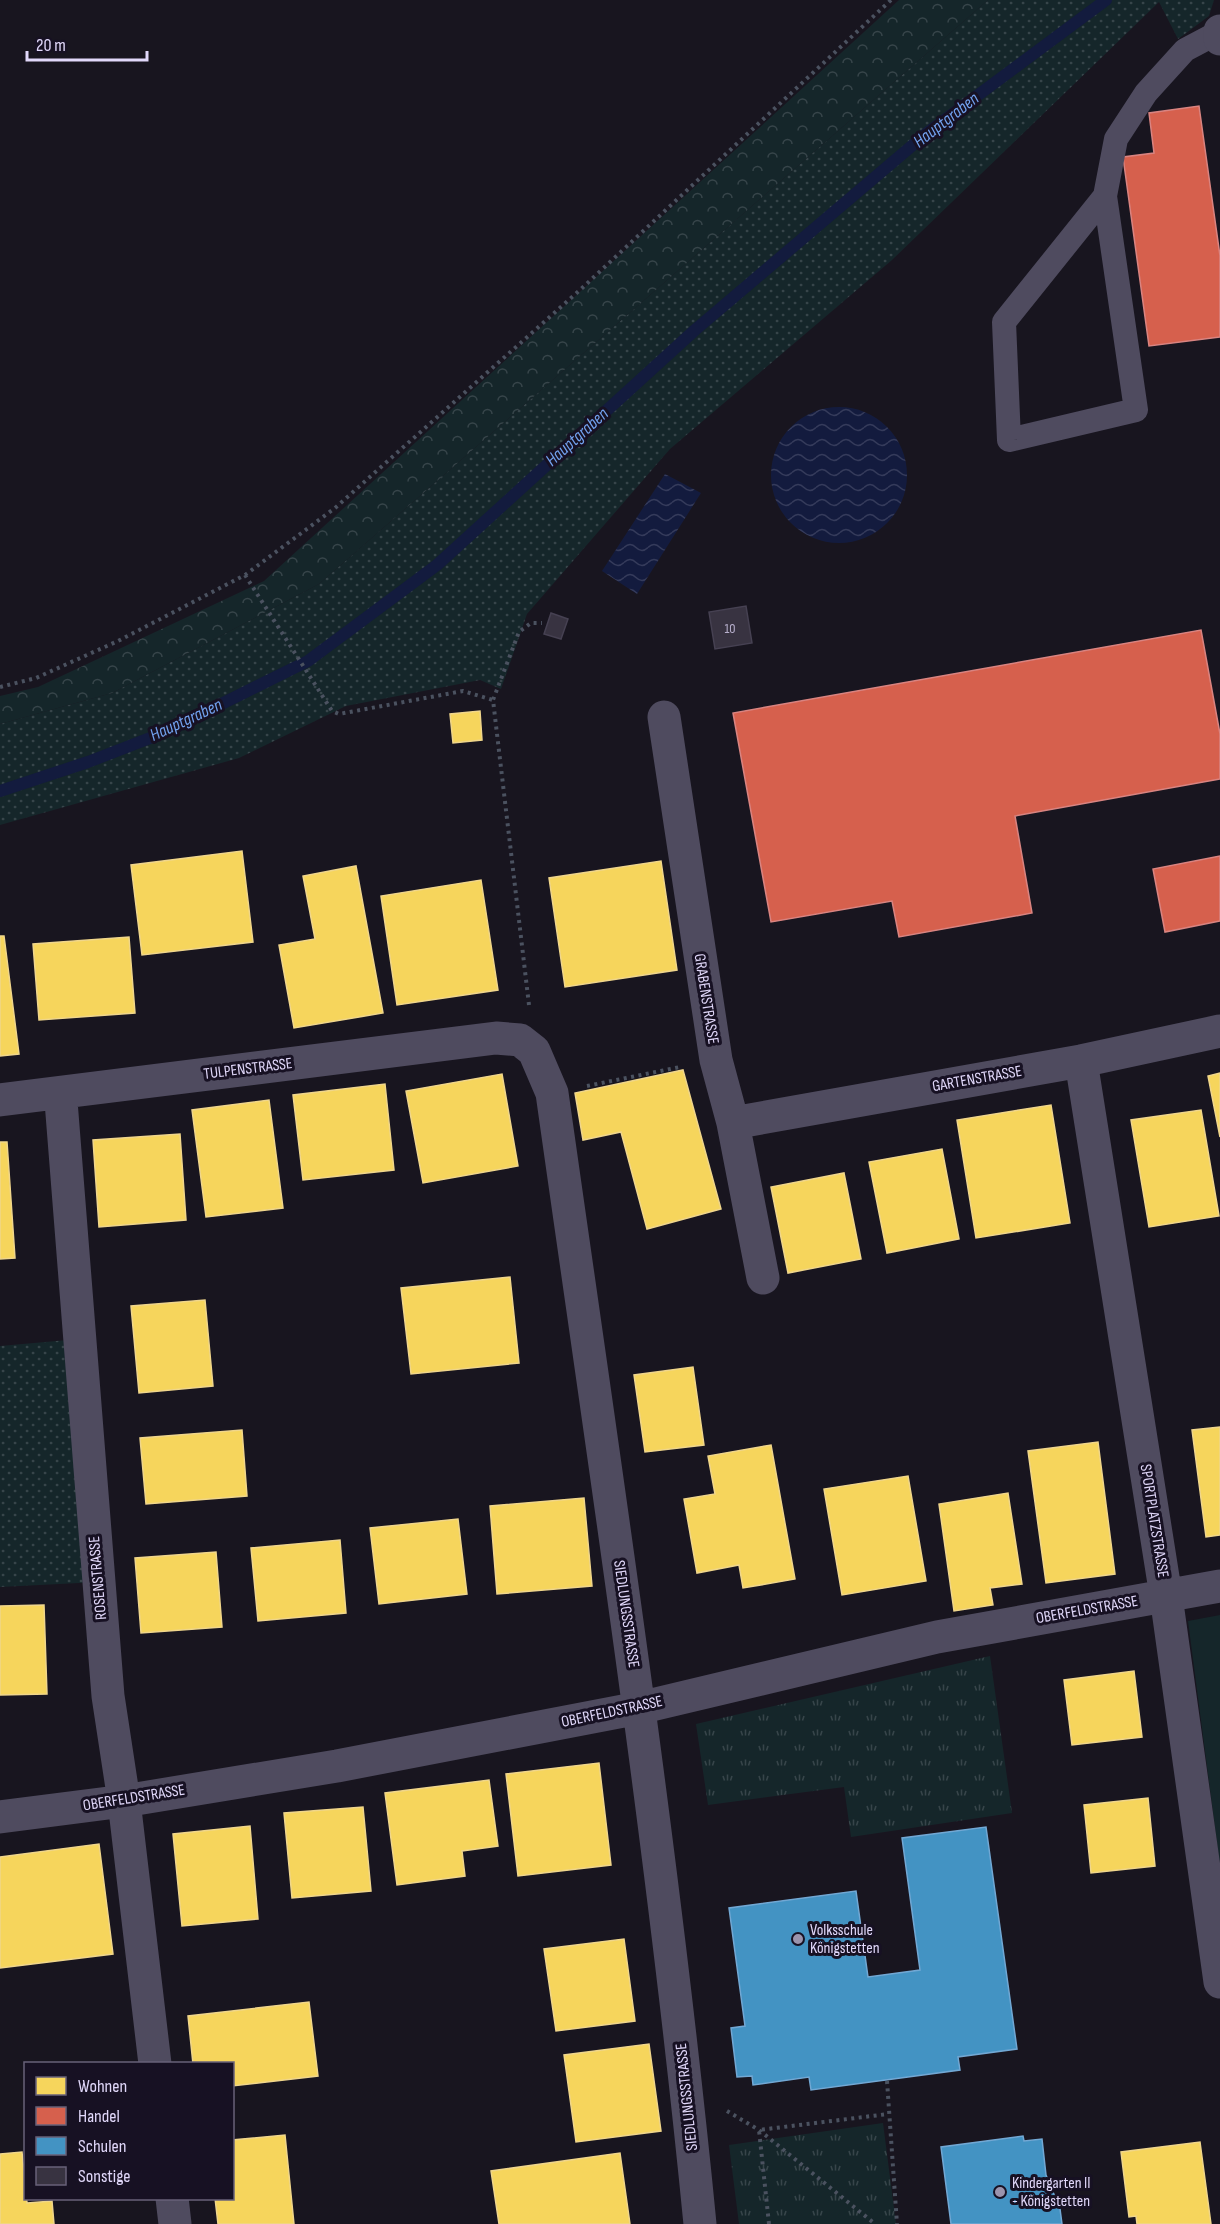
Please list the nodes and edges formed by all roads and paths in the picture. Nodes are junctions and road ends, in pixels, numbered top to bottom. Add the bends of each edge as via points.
1 (891, 0) edge
2 (1220, 34) edge
3 (1105, 196) junction
4 (245, 575) junction
5 (543, 623) dead end
6 (0, 687) edge
7 (493, 700) junction
8 (664, 717) dead end
9 (1220, 1032) edge
10 (534, 1051) junction
11 (716, 1060) junction
12 (1081, 1061) junction
13 (55, 1093) junction
14 (552, 1093) junction
15 (0, 1100) edge
16 (733, 1123) junction
17 (763, 1278) dead end
18 (1220, 1586) edge
19 (1166, 1596) junction
20 (639, 1708) junction
21 (124, 1801) junction
22 (0, 1817) edge
23 (1220, 1982) edge
24 (155, 2062) edge
25 (886, 2081) dead end
26 (687, 2088) junction
27 (888, 2114) junction
28 (759, 2130) junction
29 (172, 2200) edge
30 (175, 2224) edge
31 (700, 2224) edge
32 (770, 2224) edge
33 (874, 2224) edge
34 (897, 2224) edge

1 - 4 path via 554,314 335,508
2 - 3 lane via 1185,50 1146,93 1116,139
3 - 3 lane via 1004,322 1009,440 1136,410
4 - 6 path via 108,646 36,678
4 - 7 path via 332,711 339,714 463,691
5 - 7 path via 531,623 519,632
7 - 10 path
8 - 11 street, GRABENSTRASSE
9 - 12 street, GARTENSTRASSE
10 - 13 street, TULPENSTRASSE via 520,1040 496,1038
10 - 14 street, SIEDLUNGSSTRASSE
11 - 14 path
11 - 16 street, GRABENSTRASSE
12 - 16 street, GARTENSTRASSE
12 - 19 street, SPORTPLATZSTRASSE
13 - 15 street, TULPENSTRASSE
13 - 21 street, ROSENSTRASSE via 61,1101 107,1684
14 - 20 street, SIEDLUNGSSTRASSE
16 - 17 street, GRABENSTRASSE
18 - 19 street, OBERFELDSTRASSE
19 - 20 street, OBERFELDSTRASSE via 937,1637
19 - 23 street, SPORTPLATZSTRASSE
20 - 21 street, OBERFELDSTRASSE via 336,1766
20 - 26 street, SIEDLUNGSSTRASSE
21 - 22 street, OBERFELDSTRASSE
21 - 24 street, ROSENSTRASSE
25 - 27 path
26 - 28 path
26 - 31 street, SIEDLUNGSSTRASSE
27 - 28 path
27 - 34 path
28 - 32 path
28 - 33 path
29 - 30 street

